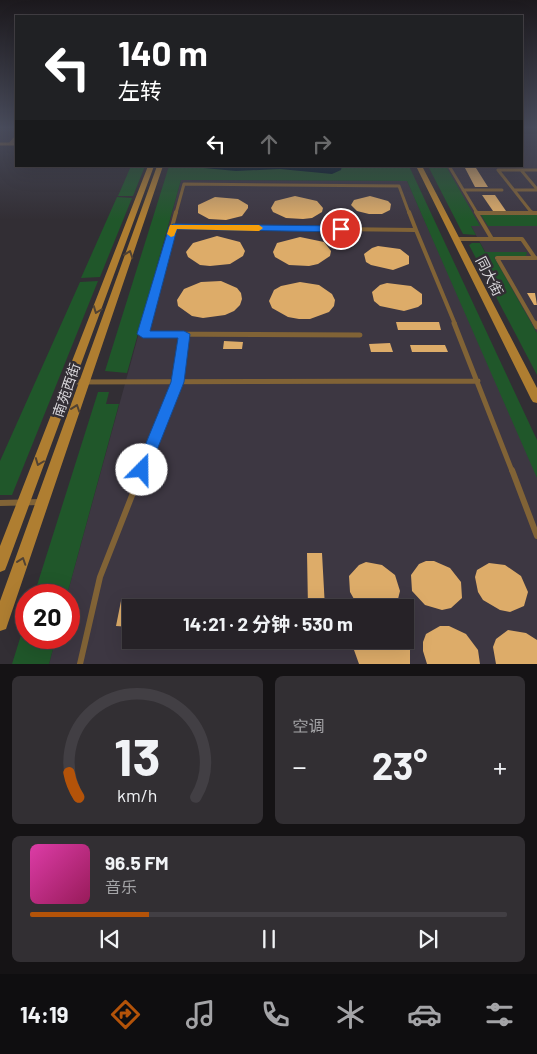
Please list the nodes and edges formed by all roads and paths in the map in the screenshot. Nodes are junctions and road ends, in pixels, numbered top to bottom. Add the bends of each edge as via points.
1 (151, 167) edge
2 (160, 167) edge
3 (420, 167) edge
4 (450, 167) edge
5 (521, 170) junction
6 (537, 170) edge
7 (463, 190) junction
8 (502, 190) dead end
9 (514, 190) junction
10 (537, 190) edge
11 (477, 213) junction
12 (532, 213) junction
13 (537, 213) edge
14 (173, 227) junction
15 (416, 230) junction
16 (456, 239) junction
17 (492, 239) junction
18 (536, 258) edge
19 (537, 327) edge
20 (184, 334) junction
21 (360, 334) dead end
22 (478, 381) junction
23 (70, 382) junction
24 (85, 382) junction
25 (177, 382) junction
26 (537, 399) edge
27 (0, 502) edge
28 (42, 502) junction
29 (24, 503) junction
30 (537, 536) edge
31 (0, 565) edge
32 (0, 623) edge
33 (80, 664) edge

1 -> 23 main road, 南苑西街
24 -> 2 main road, 南苑西街
3 - 16 main road, 同大街
4 - 7 lane
5 - 6 lane
5 - 9 lane via 498,170
5 - 10 lane
7 - 8 lane
7 - 11 lane
9 - 10 lane
9 - 12 lane
11 - 12 lane
11 - 17 lane
12 - 13 lane
14 - 15 lane
14 - 15 lane via 184,184 399,186
14 - 20 lane via 143,334
15 - 22 lane
16 - 17 lane
16 - 26 main road, 同大街
17 - 18 lane via 522,239
18 - 19 lane via 497,258
20 - 21 lane
20 - 25 lane
22 - 25 lane
22 - 30 lane
23 - 24 lane
23 -> 29 main road, 南苑西街
24 - 25 lane
28 -> 24 main road, 南苑西街
25 - 33 lane via 100,577
27 - 29 lane
28 - 29 lane
32 -> 28 main road, 南苑西街
29 - 31 main road, 南苑西街

